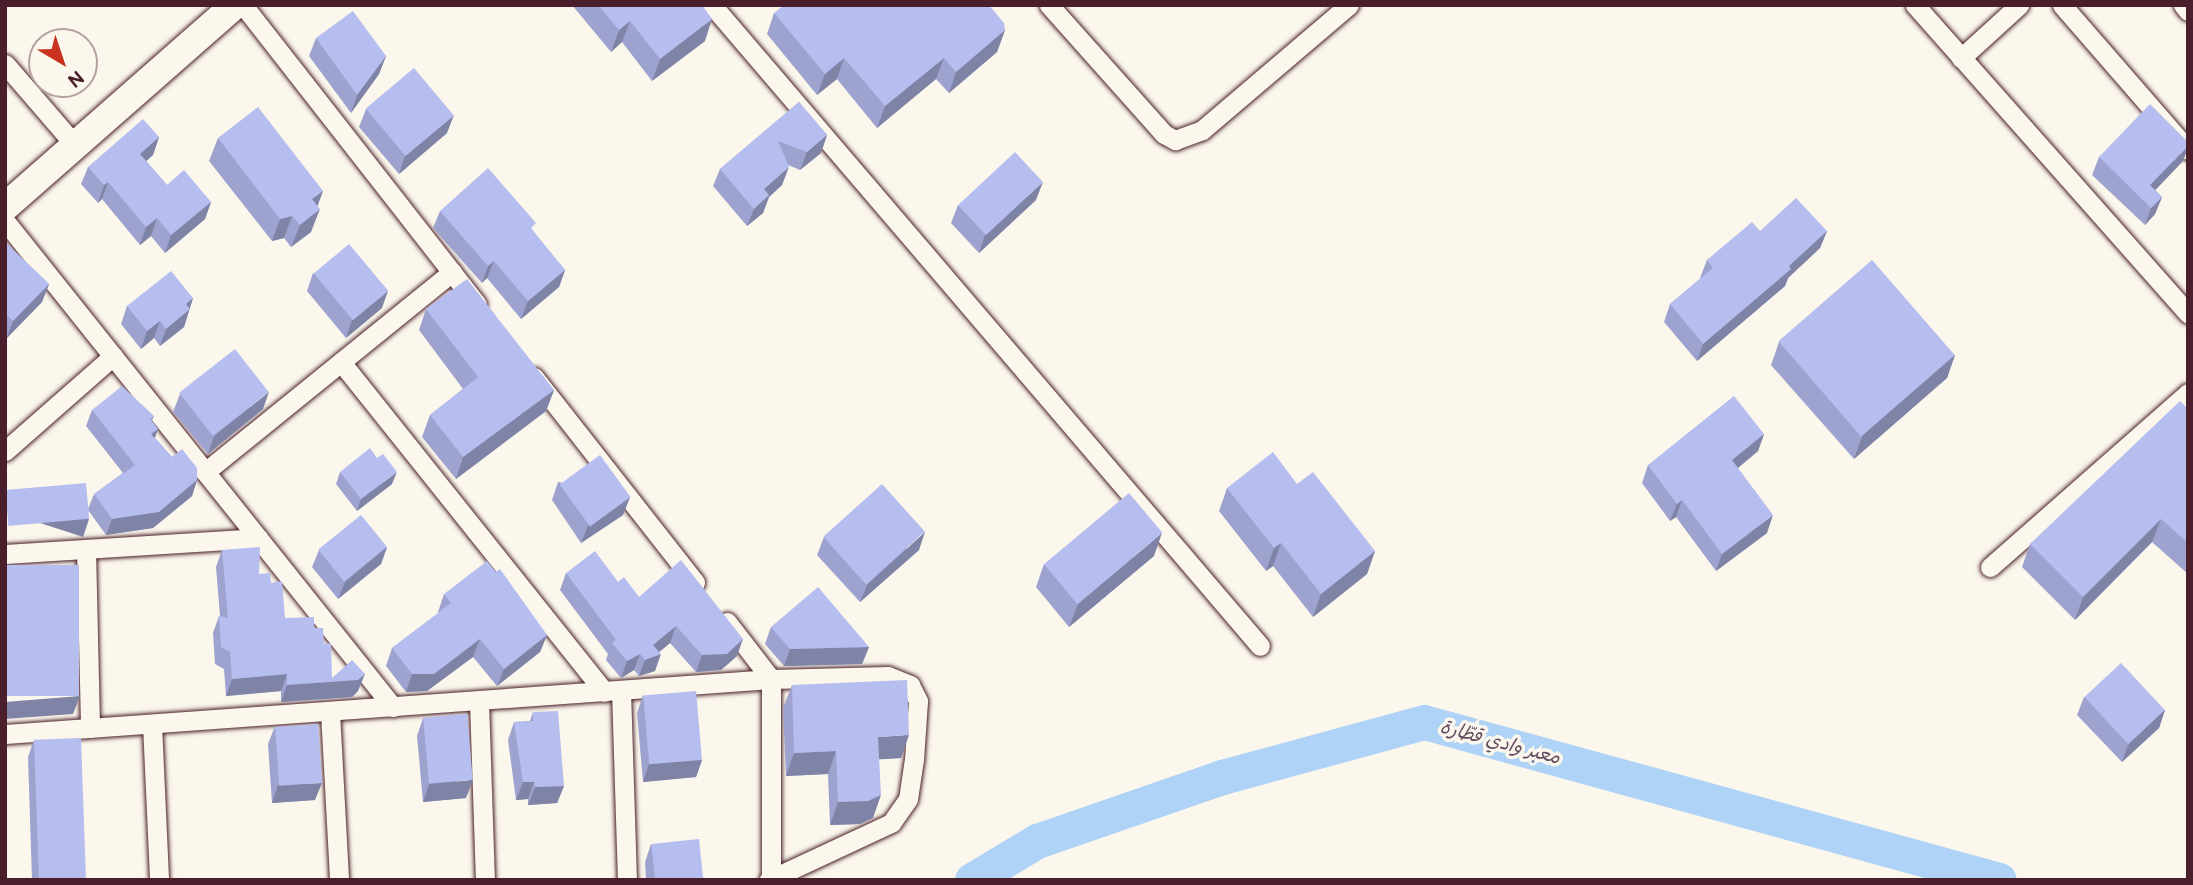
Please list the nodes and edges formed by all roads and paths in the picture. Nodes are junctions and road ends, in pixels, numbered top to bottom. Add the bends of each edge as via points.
1 (235, 5) edge
2 (243, 5) edge
3 (712, 5) edge
4 (1349, 5) edge
5 (1915, 5) edge
6 (2019, 5) edge
7 (2063, 5) edge
8 (2183, 5) edge
9 (1059, 9) edge
10 (2188, 11) edge
11 (1961, 58) junction
12 (5, 64) edge
13 (75, 145) junction
14 (2188, 150) edge
15 (5, 206) edge
16 (5, 222) edge
17 (452, 272) junction
18 (2188, 314) edge
19 (486, 316) edge
20 (113, 356) junction
21 (521, 360) edge
22 (341, 362) junction
23 (2188, 393) edge
24 (5, 451) edge
25 (205, 472) junction
26 (258, 538) junction
27 (86, 549) junction
28 (5, 554) edge
29 (1990, 567) dead end
30 (1259, 646) dead end
31 (771, 679) junction
32 (612, 691) junction
33 (479, 701) junction
34 (393, 707) junction
35 (330, 712) junction
36 (152, 724) junction
37 (90, 728) junction
38 (5, 734) edge
39 (770, 879) edge
40 (159, 880) edge
41 (338, 880) edge
42 (485, 880) edge
43 (627, 880) edge

1 - 13 street
2 - 17 street
3 - 30 street
4 - 9 street via 1202,130 1175,140 1164,134
5 - 11 street
6 - 11 street
7 - 14 street
8 - 10 street
11 - 18 street
12 - 13 street
13 - 15 street
16 - 20 street
17 - 19 street
17 - 22 street
20 - 24 street
20 - 25 street
21 - 31 street
22 - 25 street
22 - 32 street
23 - 29 street
25 - 26 street
26 - 27 street
26 - 34 street
27 - 28 street
27 - 37 street
31 - 32 street
31 - 39 street
31 - 39 street via 888,676 910,685 918,701 908,799 891,823
32 - 33 street
32 - 43 street
33 - 34 street
33 - 42 street
34 - 35 street
35 - 36 street
35 - 41 street
36 - 37 street
36 - 40 street
37 - 38 street

